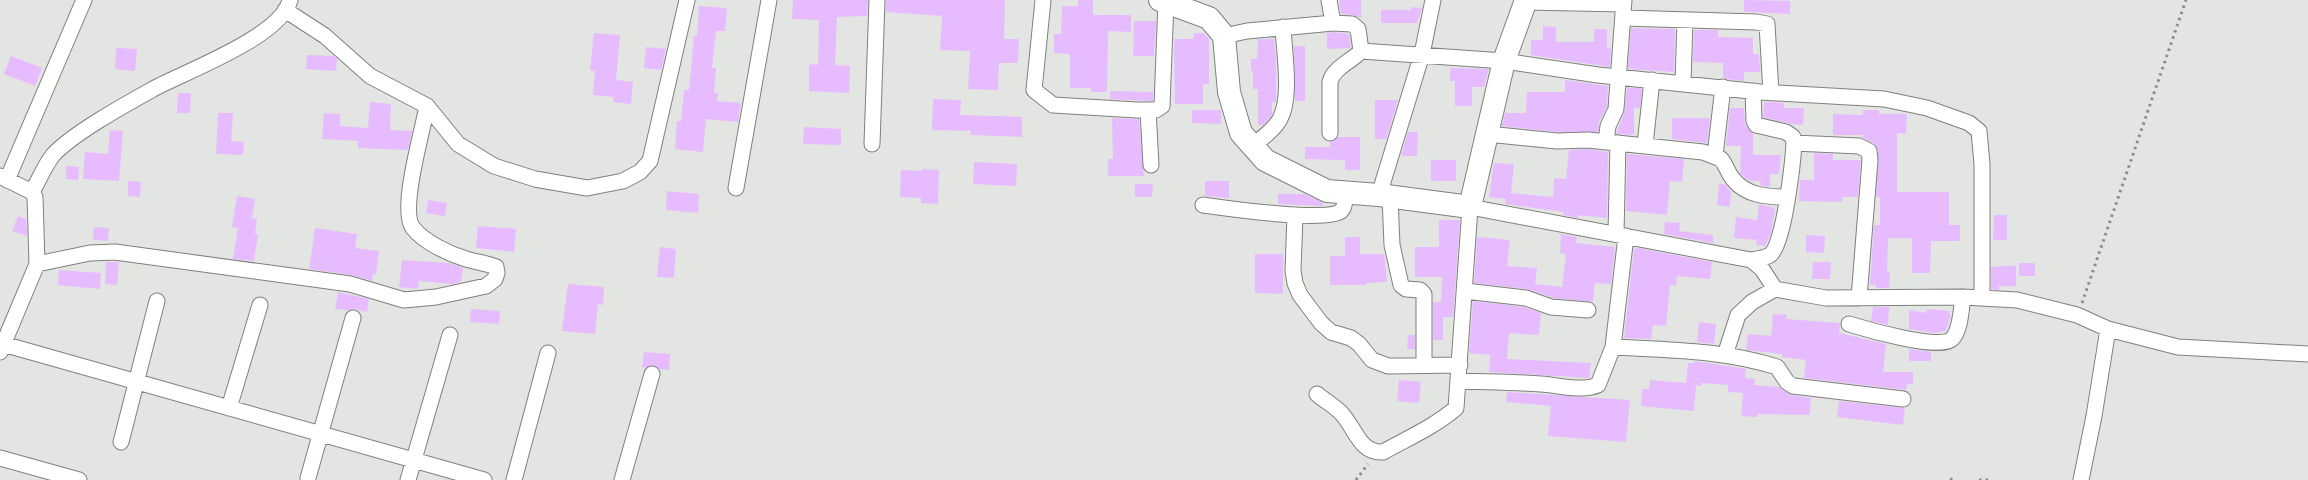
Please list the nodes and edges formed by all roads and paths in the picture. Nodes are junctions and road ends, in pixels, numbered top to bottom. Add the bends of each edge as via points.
1 (84, 0) edge
2 (687, 0) edge
3 (769, 0) edge
4 (877, 0) edge
5 (1043, 0) edge
6 (1164, 0) edge
7 (1329, 0) edge
8 (1433, 0) edge
9 (2186, 0) edge
10 (1526, 1) edge
11 (288, 5) edge
12 (1623, 8) edge
13 (1685, 20) junction
14 (1333, 23) junction
15 (1283, 27) junction
16 (1224, 36) junction
17 (1361, 50) junction
18 (1422, 54) junction
19 (1504, 61) junction
20 (1619, 77) junction
21 (1652, 80) junction
22 (1683, 83) junction
23 (1723, 87) junction
24 (1753, 91) junction
25 (1770, 93) junction
26 (427, 106) junction
27 (1148, 110) junction
28 (1330, 132) dead end
29 (1487, 134) junction
30 (1612, 142) junction
31 (1794, 143) junction
32 (872, 144) dead end
33 (1646, 145) junction
34 (1252, 146) junction
35 (1714, 155) junction
36 (1151, 165) dead end
37 (4, 178) edge
38 (736, 188) dead end
39 (32, 192) junction
40 (1344, 192) junction
41 (1384, 196) junction
42 (1788, 198) junction
43 (1204, 206) dead end
44 (1470, 207) junction
45 (1295, 215) junction
46 (1621, 235) junction
47 (1751, 260) junction
48 (37, 264) junction
49 (1775, 289) junction
50 (1465, 292) junction
51 (1963, 297) junction
52 (1859, 298) junction
53 (1982, 298) junction
54 (157, 300) dead end
55 (260, 305) dead end
56 (1588, 310) dead end
57 (2077, 315) junction
58 (353, 318) dead end
59 (1849, 324) dead end
60 (2108, 329) junction
61 (450, 335) dead end
62 (1613, 347) junction
63 (2, 348) edge
64 (548, 353) dead end
65 (2308, 354) edge
66 (1724, 355) junction
67 (1460, 365) junction
68 (1424, 366) junction
69 (652, 374) dead end
70 (1459, 381) junction
71 (136, 382) junction
72 (1317, 394) dead end
73 (1903, 399) dead end
74 (229, 408) junction
75 (320, 434) junction
76 (120, 442) dead end
77 (0, 458) edge
78 (413, 460) junction
79 (308, 478) dead end
80 (1950, 479) dead end
81 (78, 480) edge
82 (408, 480) edge
83 (484, 480) edge
84 (514, 480) edge
85 (622, 480) edge
86 (1955, 480) edge
87 (1978, 480) edge
88 (1990, 480) edge
89 (2081, 480) edge

1 - 37 street
2 - 26 street via 650,161 640,172 623,181 587,188 535,179 494,166 458,144
3 - 38 street
4 - 32 street
5 - 27 street via 1034,90 1053,105
6 - 16 main road via 1209,18
6 - 27 street via 1163,102 1160,109
7 - 14 street
8 - 18 street
9 - 57 path
10 - 12 street
10 - 19 main road
11 - 26 street via 370,76
11 - 39 street via 280,19 260,34 156,87 71,140 53,156
12 - 13 street
12 - 20 street
13 - 22 street
13 - 25 street via 1768,24
14 - 15 street
14 - 17 street via 1352,24 1358,29
15 - 16 street
15 - 34 street via 1284,110 1279,121
16 - 34 main road via 1229,92 1241,133
17 - 18 street
17 - 28 street via 1331,76
18 - 19 street
18 - 41 street
19 - 20 street
19 - 29 main road
20 - 21 street
20 - 30 street via 1616,109 1608,126
21 - 22 street
21 - 33 street
22 - 23 street
23 - 24 street
23 - 35 street
24 - 25 street
24 - 31 street via 1756,125 1786,132 1793,137
25 - 53 street via 1884,99 1927,108 1969,123 1979,132
26 - 48 street via 410,189 408,214 412,227 428,241 450,253 496,267 495,279 486,286 404,300 350,284 115,252 90,253
27 - 36 street
29 - 30 street
29 - 44 main road
30 - 33 street
30 - 46 street
31 - 42 street
31 - 52 street via 1859,146 1868,151 1870,160
33 - 35 street
34 - 40 main road via 1265,160 1297,177 1326,191
35 - 42 street via 1721,159 1741,187 1762,196
37 - 39 street
39 - 48 street via 35,197
40 - 41 main road
40 - 45 street via 1345,205 1336,214
41 - 44 main road
41 - 68 street via 1402,285 1424,294
42 - 47 street via 1777,247 1770,255
43 - 45 street
44 - 46 street
44 - 50 street
45 - 68 street via 1295,284 1321,323 1331,332 1351,338 1372,360 1388,366
46 - 47 street
46 - 62 street
47 - 49 street via 1762,269
48 - 63 street
49 - 52 street via 1826,298
49 - 66 street via 1752,302 1738,315
50 - 56 street via 1526,298 1551,307
50 - 67 street
51 - 52 street
51 - 53 street
51 - 59 street via 1957,328 1952,339 1946,342 1925,341
53 - 57 street via 2017,300
54 - 71 street
55 - 74 street
57 - 60 street
58 - 75 street
60 - 65 street via 2178,347
60 - 89 street
61 - 78 street
62 - 66 street
62 - 70 street via 1598,386 1592,388
63 - 71 street
64 - 84 street
66 - 73 street via 1777,366 1793,386
67 - 68 street
67 - 70 street
69 - 85 street
70 - 72 street via 1456,408 1443,419 1377,453 1363,446 1342,414
71 - 74 street
71 - 76 street
74 - 75 street
75 - 78 street
75 - 79 street
77 - 81 street
78 - 82 street
78 - 83 street
80 - 86 path
87 - 88 path

